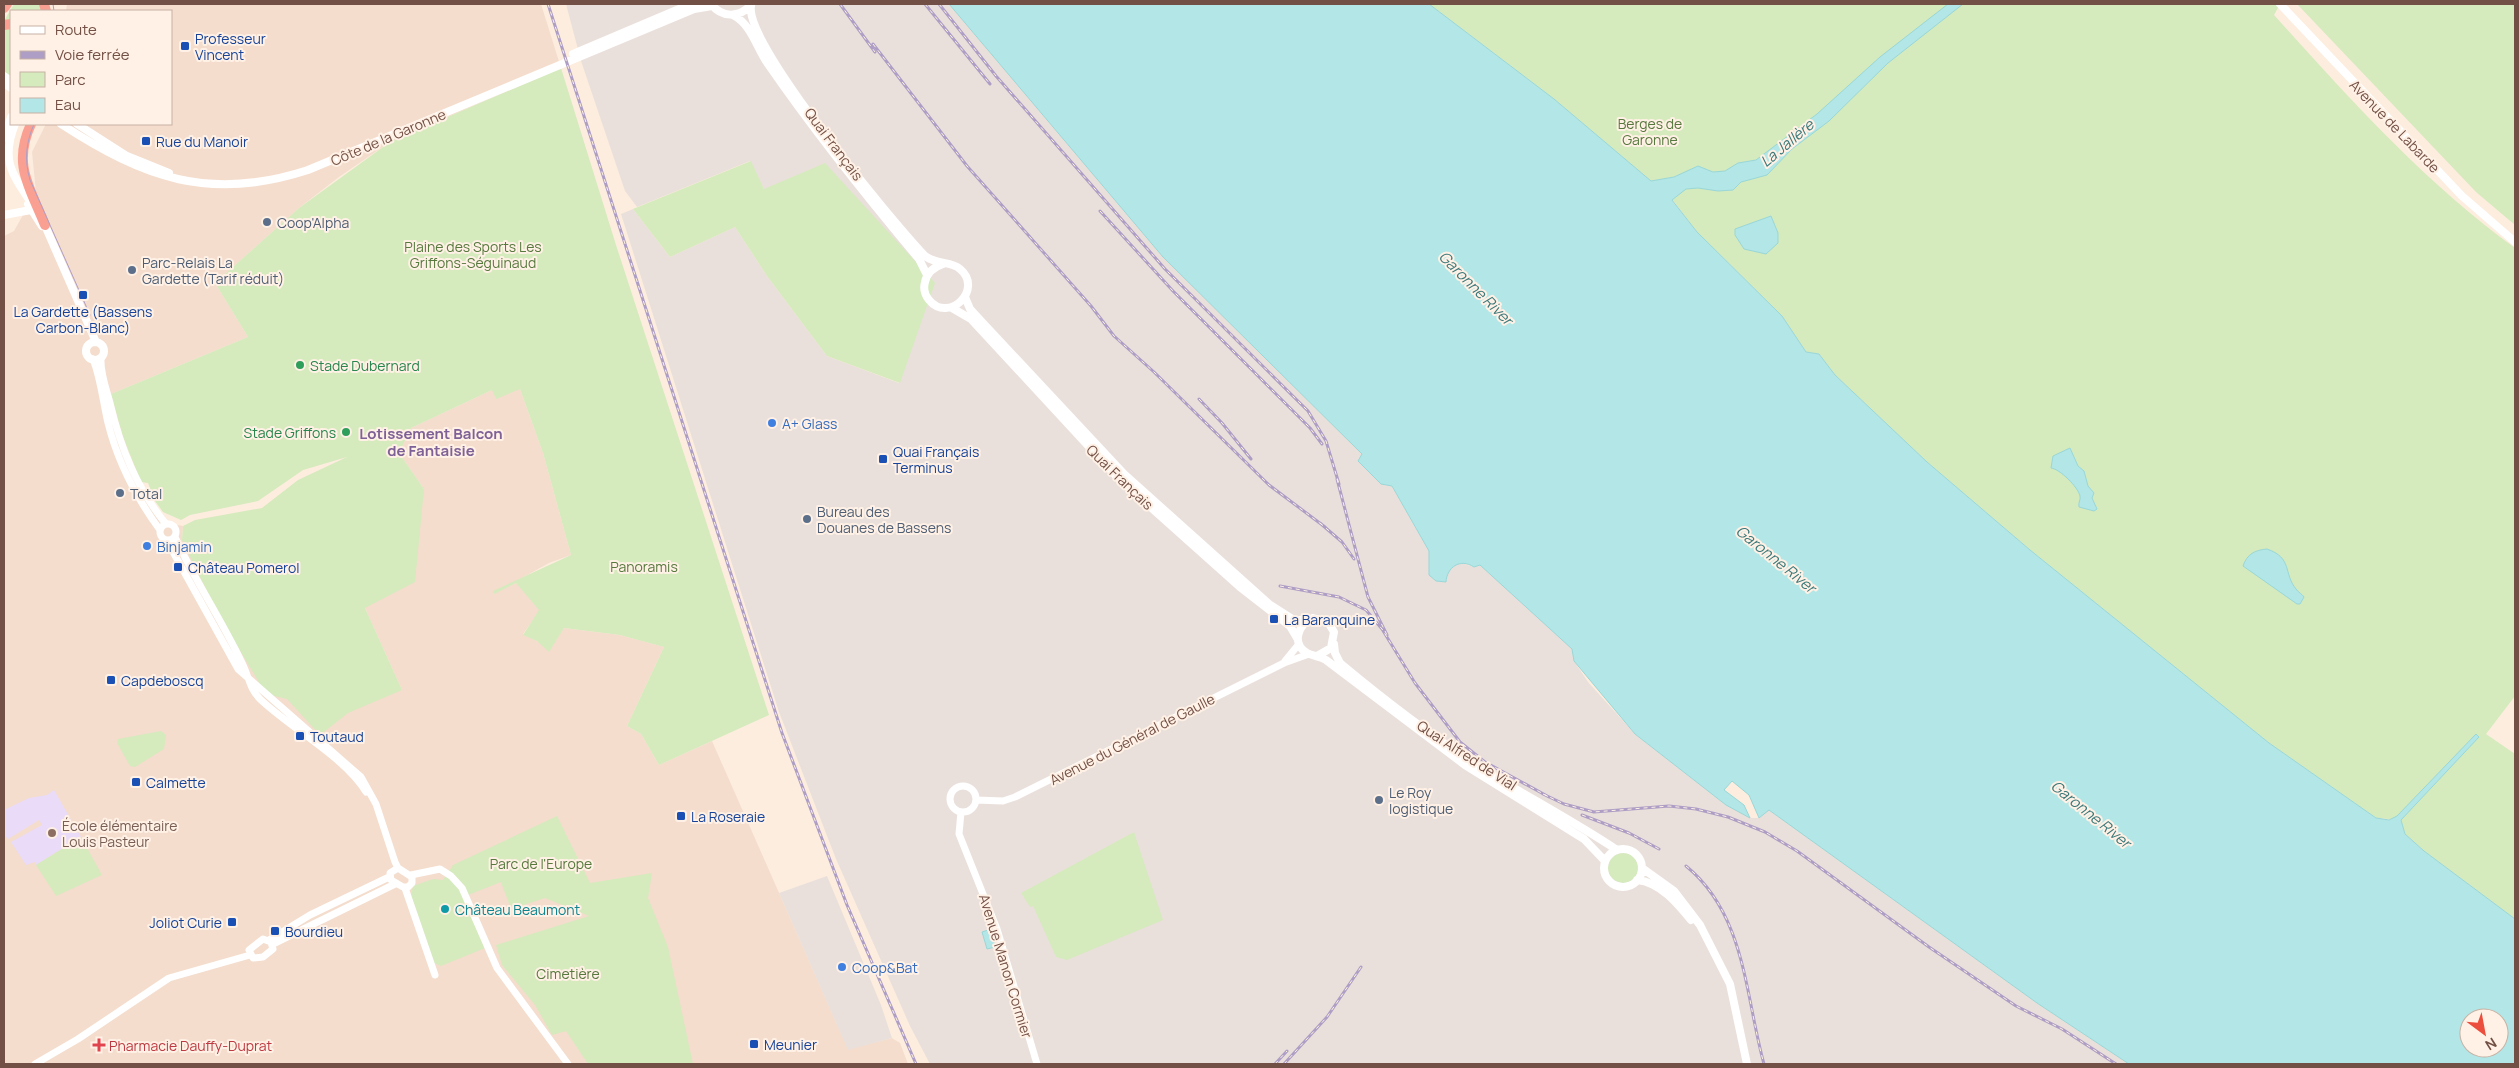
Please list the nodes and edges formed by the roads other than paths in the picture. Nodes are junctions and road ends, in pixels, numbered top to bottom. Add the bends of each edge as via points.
1 (7, 4) edge
2 (691, 4) edge
3 (2280, 4) edge
4 (712, 5) edge
5 (752, 5) edge
6 (4, 8) edge
7 (733, 15) junction
8 (4, 76) edge
9 (9, 86) edge
10 (10, 121) edge
11 (16, 125) edge
12 (31, 125) edge
13 (63, 125) edge
14 (78, 125) edge
15 (4, 138) edge
16 (4, 160) edge
17 (24, 199) junction
18 (31, 210) junction
19 (6, 215) edge
20 (46, 225) junction
21 (2515, 242) edge
22 (943, 264) junction
23 (64, 273) junction
24 (927, 275) junction
25 (965, 297) junction
26 (952, 308) junction
27 (92, 344) junction
28 (97, 358) junction
29 (166, 524) junction
30 (160, 530) junction
31 (174, 538) junction
32 (167, 541) junction
33 (182, 561) junction
34 (1308, 620) junction
35 (1298, 641) junction
36 (1334, 644) junction
37 (1309, 654) junction
38 (1317, 656) junction
39 (1284, 663) junction
40 (976, 800) junction
41 (961, 812) junction
42 (1617, 850) junction
43 (1605, 861) junction
44 (1642, 868) junction
45 (393, 872) junction
46 (411, 878) junction
47 (1637, 880) junction
48 (395, 884) junction
49 (405, 888) junction
50 (1708, 941) junction
51 (271, 942) junction
52 (250, 955) junction
53 (435, 975) dead end
54 (35, 1064) edge
55 (568, 1064) edge
56 (1037, 1064) edge
57 (1747, 1064) edge

1 - 6 highway
2 - 14 main road, Côte de la Garonne via 323,159 264,177 199,179 166,172 127,156
3 - 21 main road, Avenue de Labarde via 2462,196
4 - 7 main road
4 - 13 main road, Côte de la Garonne via 694,9 316,167 266,182 221,185 154,174 125,162
5 - 7 main road
5 - 22 main road, Quai Français via 750,15 753,23 773,60 846,163 925,256
7 - 24 main road, Quai Français via 745,23 768,64 826,145 919,260
8 - 9 main road
10 - 15 main road
11 - 20 main road via 8,148 10,167
12 - 20 highway via 23,144 22,164 27,184
16 - 17 main road
17 - 18 main road
17 - 19 main road via 19,209
18 - 19 main road
18 - 23 main road
20 - 23 main road
22 - 24 main road
22 - 25 main road via 955,266 964,274 968,285
23 - 27 main road
24 - 26 main road via 924,287 928,299 939,307
25 - 26 main road
25 - 34 main road, Quai Français via 981,322 1124,474 1269,604 1294,620
26 - 35 main road, Quai Français via 971,319 1118,478 1240,587 1290,626
27 - 28 main road via 87,353
27 - 28 main road via 104,348
28 - 29 street via 128,465 144,495
28 - 30 street via 110,429 121,466 134,493
29 - 30 street
29 - 31 street via 174,527
30 - 32 street via 161,537
31 - 32 street
31 - 33 street
32 - 33 street
33 - 45 street via 248,679 361,777 373,797
34 - 35 main road via 1300,628
34 - 36 main road via 1318,618 1328,622 1334,632
35 - 37 main road
35 - 39 street, Avenue du Général de Gaulle
36 - 38 main road
36 - 42 main road, Quai Alfred de Vial via 1334,653 1340,663 1450,747
37 - 38 main road
37 - 39 street, Avenue du Général de Gaulle
38 - 43 main road, Quai Alfred de Vial via 1465,765 1584,839
39 - 40 street, Avenue du Général de Gaulle via 1014,797 1003,801
40 - 41 street via 969,810
40 - 41 street via 968,786 960,785 953,789 949,797 951,805
41 - 56 street, Avenue Manon Cormier via 959,834 997,929
42 - 43 main road
42 - 44 main road via 1633,852 1640,859
43 - 47 main road via 1605,874 1614,884 1628,886
44 - 47 main road
44 - 50 main road via 1679,896
45 - 46 street
45 - 48 street
45 - 51 street via 310,915
46 - 49 street
46 - 55 street via 436,869 451,876 462,888 497,968
47 - 50 main road via 1653,884 1666,894
48 - 49 street
48 - 51 street
49 - 53 street
50 - 57 main road via 1730,984
51 - 52 street via 263,939 251,946
51 - 52 street via 271,952 263,957 258,959
52 - 54 street via 169,978

